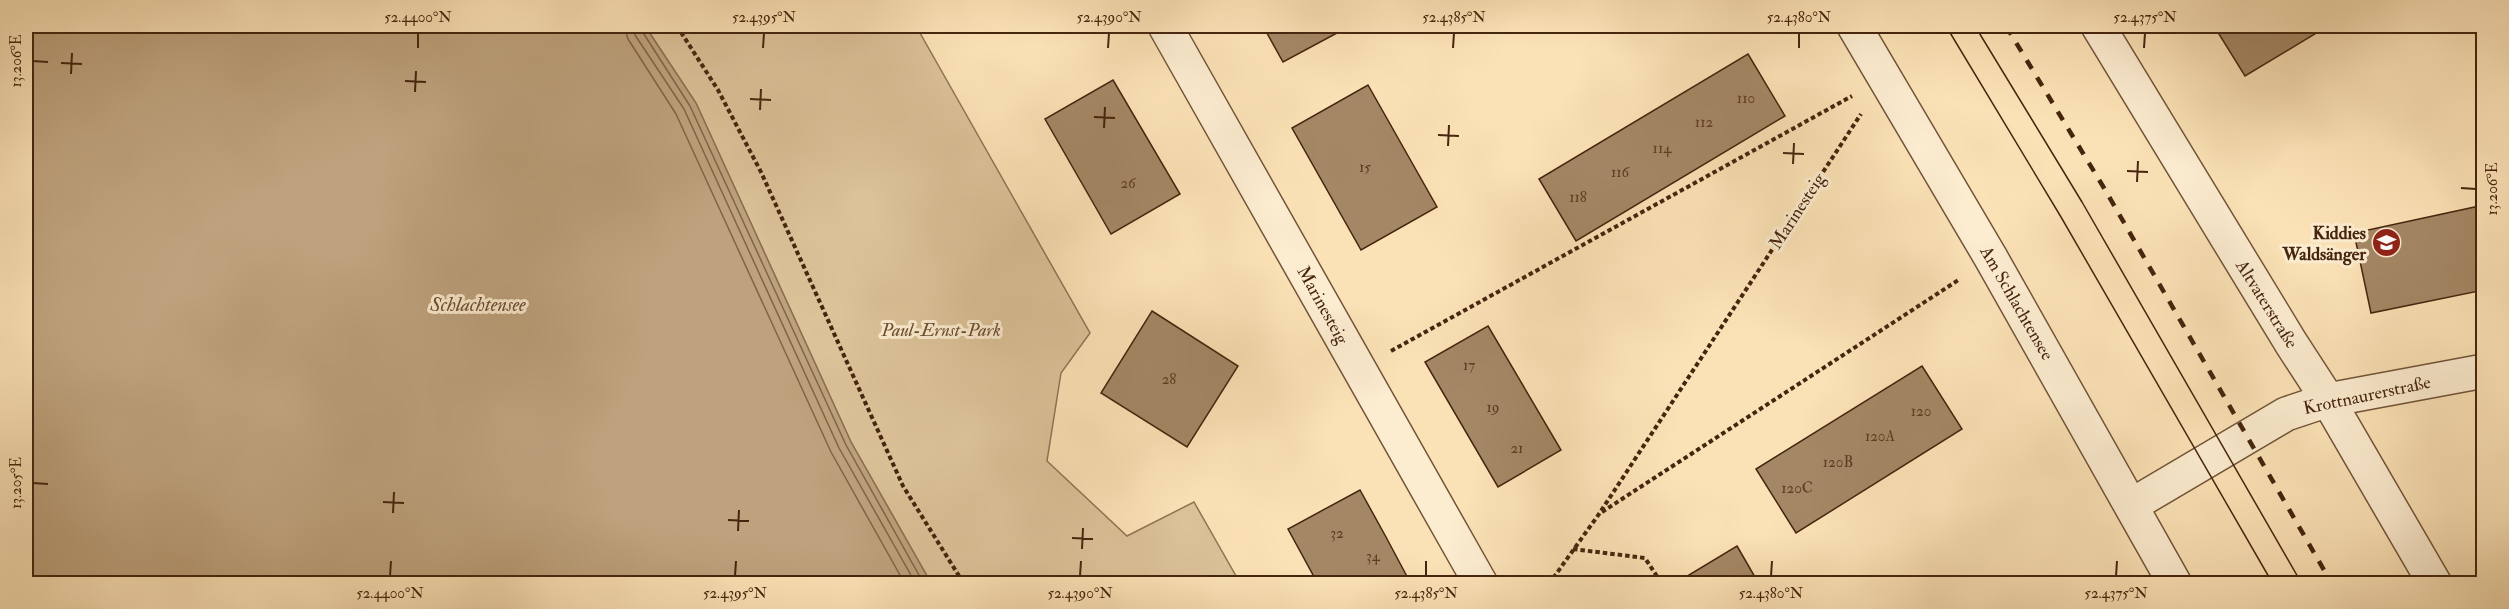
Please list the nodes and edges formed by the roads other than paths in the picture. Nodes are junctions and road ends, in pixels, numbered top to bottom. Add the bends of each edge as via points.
1 (1165, 26) edge
2 (1854, 26) edge
3 (2098, 26) edge
4 (2484, 371) edge
5 (2328, 400) junction
6 (2132, 505) junction
7 (1481, 584) edge
8 (2175, 584) edge
9 (2435, 584) edge

1 - 7 street, Marinesteig
2 - 6 street, Am Schlachtensee
3 - 5 street, Altvaterstraße
4 - 5 street, Krottnaurerstraße
5 - 6 street, Krottnaurerstraße via 2286,414
5 - 9 street, Altvaterstraße
6 - 8 street, Am Schlachtensee

